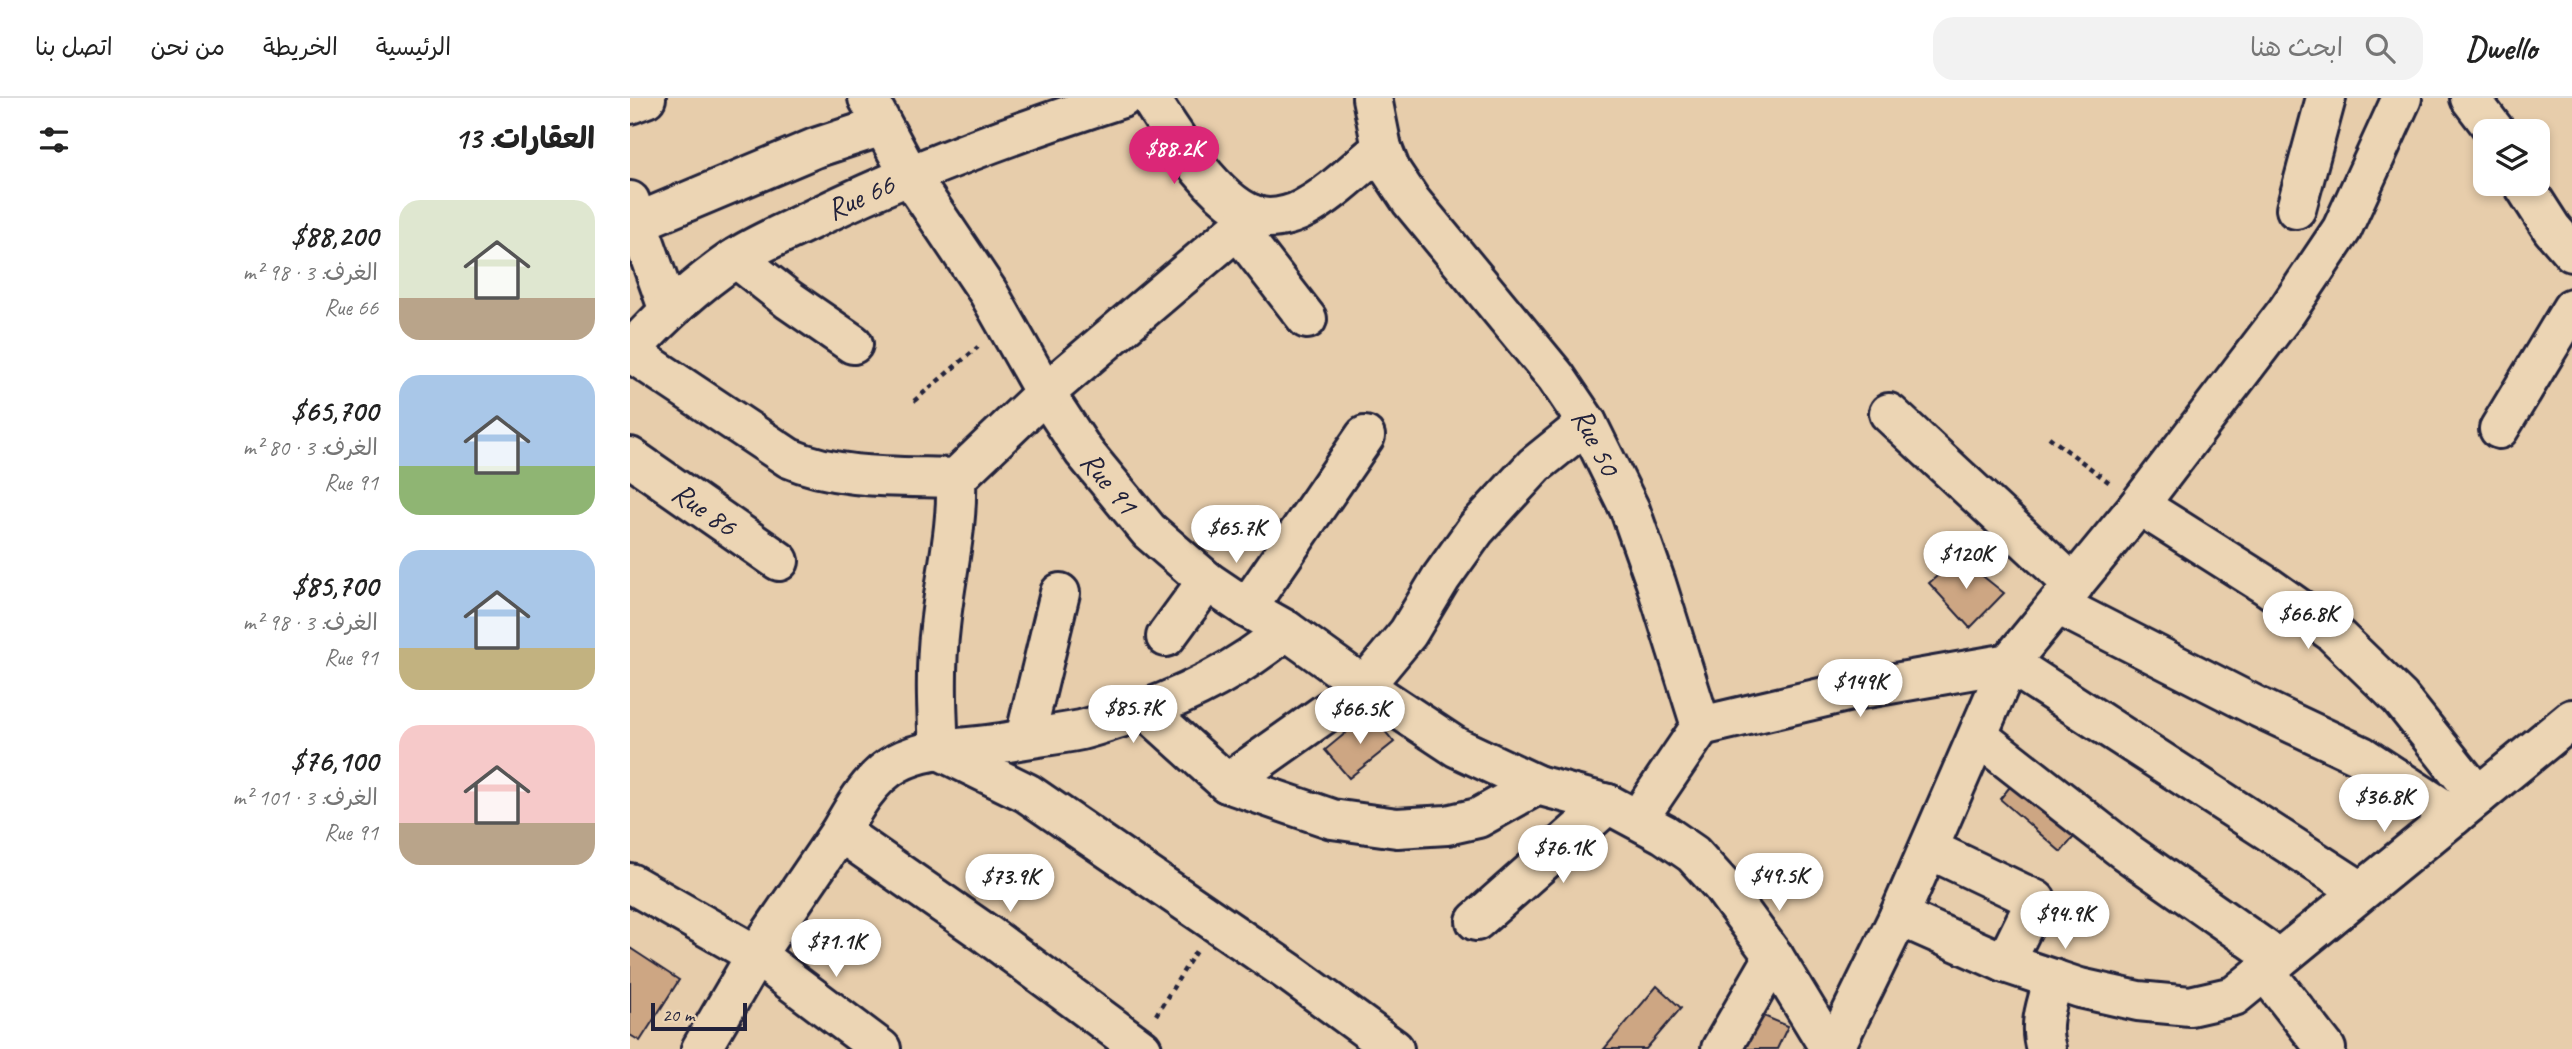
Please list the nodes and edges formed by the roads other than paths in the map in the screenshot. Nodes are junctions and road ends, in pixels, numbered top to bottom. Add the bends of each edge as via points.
1 (646, 98) edge
2 (1122, 98) edge
3 (1150, 98) edge
4 (1372, 98) edge
5 (2326, 98) edge
6 (2402, 98) edge
7 (2470, 98) edge
8 (630, 104) edge
9 (1049, 109) edge
10 (875, 112) edge
11 (2486, 119) edge
12 (1382, 148) junction
13 (910, 176) junction
14 (2531, 196) edge
15 (2295, 209) dead end
16 (633, 212) edge
17 (1246, 223) junction
18 (2572, 252) edge
19 (736, 258) junction
20 (2572, 308) edge
21 (668, 311) junction
22 (1307, 319) dead end
23 (853, 344) dead end
24 (630, 351) edge
25 (1045, 393) junction
26 (1889, 413) dead end
27 (1587, 423) junction
28 (2499, 429) dead end
29 (1365, 436) dead end
30 (630, 457) edge
31 (956, 478) junction
32 (2139, 505) junction
33 (779, 561) dead end
34 (1207, 581) junction
35 (1060, 593) dead end
36 (2066, 595) junction
37 (1247, 608) junction
38 (1286, 630) junction
39 (1166, 636) dead end
40 (2009, 663) junction
41 (1364, 686) junction
42 (1146, 710) junction
43 (2572, 719) edge
44 (1701, 726) junction
45 (1978, 736) junction
46 (1025, 738) junction
47 (939, 750) junction
48 (1227, 783) junction
49 (1536, 785) junction
50 (2466, 806) junction
51 (1637, 819) junction
52 (840, 832) junction
53 (1928, 849) junction
54 (630, 883) edge
55 (2361, 891) junction
56 (1899, 916) junction
57 (1476, 921) dead end
58 (756, 955) junction
59 (1774, 957) junction
60 (2006, 963) junction
61 (2272, 965) junction
62 (2054, 979) junction
63 (1378, 1045) edge
64 (1140, 1047) edge
65 (701, 1049) edge
66 (881, 1049) edge
67 (1721, 1049) edge
68 (1832, 1049) edge
69 (2046, 1049) edge
70 (2326, 1049) edge

1 - 8 street
2 - 9 street, Rue 66
3 - 17 street via 1208,179 1240,207
4 - 12 street, Rue 50
5 - 15 street
6 - 32 street via 2342,229 2287,311
7 - 11 street
9 - 13 street, Rue 66
10 - 13 street, Rue 91
10 - 16 street via 815,148
12 - 17 street via 1304,209
12 - 27 street, Rue 50 via 1410,201 1556,377
13 - 19 street, Rue 66
13 - 25 street, Rue 91 via 989,292
14 - 18 street
16 - 21 street
17 - 22 street
17 - 25 street
19 - 21 street, Rue 66
19 - 23 street
20 - 28 street
21 - 24 street, Rue 66
24 - 31 street via 809,467
25 - 31 street
25 - 34 street, Rue 91 via 1122,501
26 - 36 street
27 - 41 street via 1535,465 1476,529 1408,633
27 - 44 street, Rue 50 via 1630,510
29 - 37 street
30 - 33 street, Rue 86
31 - 47 street via 954,538 940,628
32 - 36 street
32 - 50 street via 2332,632 2400,698
34 - 37 street, Rue 91
34 - 39 street
35 - 46 street
36 - 40 street
36 - 50 street via 2260,708
37 - 38 street, Rue 91
38 - 41 street, Rue 91
38 - 42 street via 1237,667
40 - 44 street via 1855,690
40 - 45 street
40 - 55 street
41 - 48 street
41 - 49 street, Rue 91 via 1456,747
42 - 46 street via 1084,729
42 - 48 street
43 - 50 street
44 - 51 street
45 - 53 street
45 - 61 street
46 - 47 street
47 - 52 street via 897,763 878,778
47 - 63 street via 1027,793 1290,973
48 - 49 street via 1332,819 1397,828 1478,818
49 - 51 street, Rue 91 via 1567,791
50 - 55 street
51 - 57 street
51 - 59 street, Rue 91 via 1693,854
52 - 58 street
52 - 64 street
53 - 56 street
53 - 60 street via 2036,900
54 - 58 street
55 - 61 street
56 - 60 street
56 - 68 street
58 - 65 street
58 - 66 street
59 - 67 street
59 - 68 street, Rue 91
60 - 62 street
61 - 62 street via 2234,996 2190,1006 2138,1001
61 - 70 street
62 - 69 street via 2043,1013

